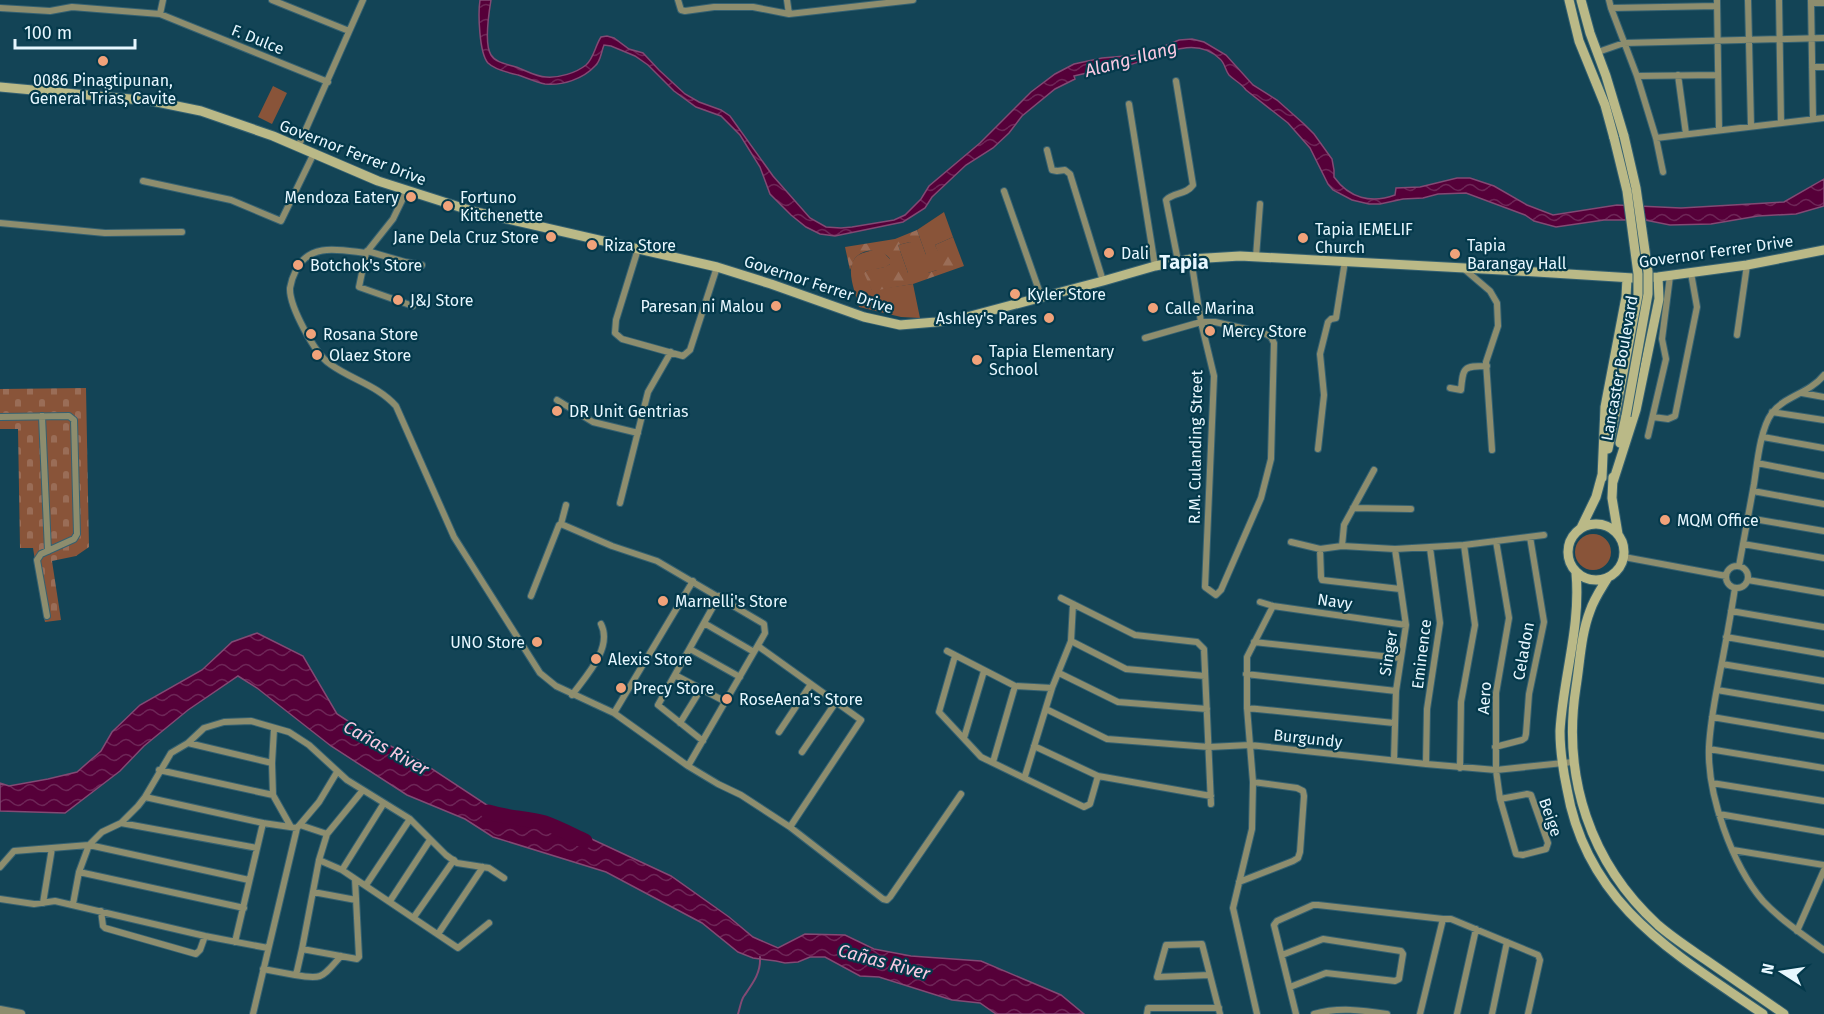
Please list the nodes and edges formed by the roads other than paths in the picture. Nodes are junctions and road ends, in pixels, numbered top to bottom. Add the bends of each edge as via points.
1 (163, 0) edge
2 (272, 0) edge
3 (363, 0) edge
4 (678, 0) edge
5 (787, 0) edge
6 (913, 0) edge
7 (1569, 0) edge
8 (1581, 0) edge
9 (1609, 0) edge
10 (1749, 0) edge
11 (1779, 0) edge
12 (890, 1) edge
13 (1811, 2) edge
14 (714, 3) edge
15 (753, 3) edge
16 (1717, 3) edge
17 (1824, 3) edge
18 (0, 8) edge
19 (1611, 8) junction
20 (160, 14) junction
21 (789, 14) junction
22 (350, 31) junction
23 (1812, 38) junction
24 (1824, 38) edge
25 (1780, 39) junction
26 (1749, 40) junction
27 (1718, 41) junction
28 (1624, 43) junction
29 (1598, 52) junction
30 (1812, 67) junction
31 (1824, 67) edge
32 (1678, 75) junction
33 (1718, 75) junction
34 (1637, 76) junction
35 (1176, 81) dead end
36 (327, 82) junction
37 (0, 87) edge
38 (1129, 104) dead end
39 (1824, 118) edge
40 (1813, 119) junction
41 (1781, 123) junction
42 (1750, 126) junction
43 (1719, 130) junction
44 (1686, 134) junction
45 (1619, 137) junction
46 (1656, 138) junction
47 (298, 147) junction
48 (1047, 150) dead end
49 (314, 153) junction
50 (1663, 172) dead end
51 (143, 181) dead end
52 (407, 190) junction
53 (1004, 191) dead end
54 (1260, 204) dead end
55 (0, 223) edge
56 (182, 232) dead end
57 (638, 249) junction
58 (1824, 250) edge
59 (366, 252) junction
60 (1256, 257) junction
61 (1191, 259) junction
62 (1178, 261) junction
63 (1345, 261) junction
64 (422, 265) dead end
65 (1747, 265) junction
66 (1155, 266) junction
67 (717, 267) junction
68 (1462, 268) junction
69 (1691, 273) junction
70 (1670, 276) junction
71 (1658, 277) junction
72 (1627, 278) junction
73 (1103, 281) junction
74 (1041, 296) junction
75 (413, 306) dead end
76 (1202, 322) junction
77 (1737, 334) dead end
78 (1145, 338) dead end
79 (671, 352) junction
80 (1486, 366) junction
81 (1824, 375) edge
82 (1450, 388) dead end
83 (1802, 393) junction
84 (1824, 397) edge
85 (557, 400) dead end
86 (1772, 412) junction
87 (42, 416) junction
88 (0, 417) edge
89 (1653, 417) junction
90 (1824, 420) edge
91 (638, 434) junction
92 (1648, 436) dead end
93 (1762, 438) junction
94 (1824, 448) edge
95 (1318, 449) dead end
96 (1492, 450) dead end
97 (1757, 463) junction
98 (1374, 470) dead end
99 (1824, 476) edge
100 (1602, 478) junction
101 (1612, 482) junction
102 (1753, 491) junction
103 (620, 503) dead end
104 (566, 504) dead end
105 (1824, 504) edge
106 (1353, 508) junction
107 (1411, 509) dead end
108 (1748, 518) junction
109 (561, 525) junction
110 (1581, 528) junction
111 (1824, 531) edge
112 (1618, 534) junction
113 (1544, 535) dead end
114 (1530, 537) junction
115 (1496, 541) junction
116 (1291, 542) dead end
117 (1743, 544) junction
118 (1464, 545) junction
119 (1342, 546) junction
120 (1430, 548) junction
121 (1320, 549) junction
122 (1395, 549) junction
123 (48, 551) junction
124 (1624, 556) junction
125 (1824, 558) edge
126 (1739, 566) junction
127 (1576, 573) junction
128 (1726, 576) junction
129 (1607, 579) junction
130 (1748, 580) junction
131 (693, 581) junction
132 (1735, 588) junction
133 (1400, 589) junction
134 (1824, 593) edge
135 (531, 596) dead end
136 (719, 596) junction
137 (1061, 598) dead end
138 (1260, 602) dead end
139 (1073, 604) junction
140 (1273, 606) junction
141 (1731, 611) junction
142 (47, 616) dead end
143 (704, 623) junction
144 (601, 624) dead end
145 (1406, 625) junction
146 (1824, 627) edge
147 (1726, 637) junction
148 (1071, 641) junction
149 (1254, 642) junction
150 (690, 649) junction
151 (756, 649) junction
152 (947, 651) dead end
153 (1824, 654) edge
154 (955, 656) junction
155 (1401, 658) junction
156 (1722, 664) junction
157 (984, 671) junction
158 (1059, 673) junction
159 (1246, 674) junction
160 (675, 675) junction
161 (1205, 676) junction
162 (740, 677) junction
163 (1824, 681) edge
164 (811, 684) junction
165 (1015, 686) junction
166 (701, 688) junction
167 (1052, 688) junction
168 (1717, 690) junction
169 (1396, 691) junction
170 (572, 695) junction
171 (726, 702) junction
172 (836, 702) junction
173 (1247, 708) junction
174 (1824, 708) edge
175 (1046, 709) junction
176 (1207, 709) junction
177 (614, 713) junction
178 (1712, 717) junction
179 (680, 723) junction
180 (1394, 723) junction
181 (274, 729) junction
182 (779, 732) dead end
183 (1824, 736) edge
184 (964, 738) junction
185 (703, 741) junction
186 (188, 743) junction
187 (1250, 745) junction
188 (1034, 746) junction
189 (1209, 747) junction
190 (1495, 747) junction
191 (1709, 749) junction
192 (802, 753) dead end
193 (1394, 760) junction
194 (993, 762) junction
195 (1573, 762) junction
196 (272, 763) junction
197 (1562, 763) junction
198 (1426, 765) junction
199 (688, 766) junction
200 (1460, 768) junction
201 (1824, 768) edge
202 (159, 770) junction
203 (1496, 770) junction
204 (337, 772) junction
205 (1098, 776) junction
206 (1025, 777) junction
207 (1253, 782) junction
208 (1712, 783) junction
209 (363, 790) junction
210 (961, 794) dead end
211 (273, 795) junction
212 (1211, 796) junction
213 (145, 797) junction
214 (1500, 799) junction
215 (1824, 801) edge
216 (384, 803) junction
217 (1211, 804) dead end
218 (1719, 814) junction
219 (410, 819) junction
220 (121, 823) junction
221 (263, 823) junction
222 (296, 827) junction
223 (790, 827) junction
224 (1824, 832) edge
225 (327, 834) junction
226 (430, 840) junction
227 (89, 845) junction
228 (52, 848) junction
229 (257, 848) junction
230 (1733, 850) junction
231 (1520, 856) joint
232 (319, 860) junction
233 (454, 860) junction
234 (1824, 865) edge
235 (0, 867) edge
236 (483, 867) junction
237 (342, 870) junction
238 (1824, 870) edge
239 (80, 872) junction
240 (504, 878) dead end
241 (355, 879) junction
242 (249, 880) junction
243 (1239, 882) junction
244 (366, 885) junction
245 (313, 892) junction
246 (0, 899) edge
247 (357, 900) junction
248 (390, 901) junction
249 (43, 903) junction
250 (73, 904) junction
251 (244, 908) junction
252 (101, 911) junction
253 (414, 916) junction
254 (1443, 919) junction
255 (489, 923) dead end
256 (1476, 929) junction
257 (1797, 931) junction
258 (438, 934) junction
259 (205, 936) junction
260 (235, 942) junction
261 (1507, 942) junction
262 (268, 948) junction
263 (302, 949) junction
264 (1824, 950) edge
265 (1282, 955) junction
266 (340, 956) junction
267 (263, 969) junction
268 (295, 975) junction
269 (1210, 975) junction
270 (1290, 987) junction
271 (0, 1010) edge
272 (1219, 1011) edge
273 (1357, 1012) edge
274 (21, 1014) edge
275 (253, 1014) edge
276 (1147, 1014) edge
277 (1257, 1014) edge
278 (1296, 1014) edge
279 (1314, 1014) edge
280 (1387, 1014) edge
281 (1420, 1014) edge
282 (1457, 1014) edge
283 (1492, 1014) edge
284 (1528, 1014) edge
285 (1763, 1014) edge
286 (1784, 1014) edge

1 - 20 street
2 - 22 street
3 - 22 street
4 - 14 street via 681,10 686,11
5 - 21 street
6 - 12 street
7 - 45 main road, Lancaster Boulevard via 1579,41
8 - 29 main road, Lancaster Boulevard
9 - 19 street
10 - 26 street
11 - 25 street
12 - 21 street
13 - 17 street
13 - 23 street
14 - 15 street
15 - 21 street
16 - 19 street
16 - 27 street
18 - 20 street, F. Dulce via 50,11 72,7
19 - 28 street
20 - 36 street, F. Dulce
22 - 36 street
23 - 24 street
23 - 25 street
23 - 30 street
25 - 26 street
25 - 41 street
26 - 27 street
26 - 42 street
27 - 28 street
27 - 33 street
28 - 29 street
28 - 34 street
29 - 45 main road, Lancaster Boulevard
30 - 31 street
30 - 40 street
32 - 33 street
32 - 34 street
32 - 44 street
33 - 43 street
34 - 46 street
35 - 62 street via 1193,185 1166,200
36 - 47 street
37 - 47 main road, Governor Ferrer Drive via 152,101 201,111
38 - 66 street
39 - 40 street
40 - 41 street
41 - 42 street
42 - 43 street
43 - 44 street
44 - 46 street
45 - 100 main road, Lancaster Boulevard, bridge via 1638,295
45 - 101 main road, Lancaster Boulevard, bridge via 1636,188 1648,294
46 - 50 street
47 - 49 main road, Governor Ferrer Drive
48 - 73 street via 1052,170 1070,174
49 - 51 street via 281,221 231,200
49 - 52 main road, Governor Ferrer Drive
52 - 57 main road, Governor Ferrer Drive via 472,211
52 - 59 street via 393,219
53 - 74 street
54 - 60 street
55 - 56 street via 105,233
57 - 67 main road, Governor Ferrer Drive
57 - 79 street via 615,333 622,339
58 - 65 main road, Governor Ferrer Drive
59 - 64 street
59 - 75 street via 359,287
59 - 170 street via 315,251 299,264 290,288 301,323 328,363 386,395 396,406 454,537 540,673
60 - 61 main road, Governor Ferrer Drive
60 - 63 main road, Governor Ferrer Drive
61 - 62 main road, Governor Ferrer Drive
61 - 76 street, R.M. Culanding Street
62 - 66 main road, Governor Ferrer Drive
63 - 68 main road, Governor Ferrer Drive
63 - 95 street via 1336,318 1328,322 1320,347 1324,395
65 - 69 main road, Governor Ferrer Drive
65 - 77 street
66 - 73 main road, Governor Ferrer Drive
67 - 74 main road, Governor Ferrer Drive via 864,317 900,325 963,318
67 - 79 street via 690,350 683,356
68 - 72 main road, Governor Ferrer Drive
68 - 80 street via 1490,291 1497,303 1498,326
69 - 70 main road, Governor Ferrer Drive
69 - 89 street via 1697,307 1675,416
70 - 71 main road, Governor Ferrer Drive
70 - 89 street via 1662,339 1666,359
71 - 72 main road, Governor Ferrer Drive
71 - 101 main road via 1659,299 1636,410
72 - 100 main road via 1605,407
73 - 74 main road, Governor Ferrer Drive
76 - 76 street, R.M. Culanding Street via 1214,376 1205,587 1216,595 1261,498 1271,459 1274,343 1264,333
76 - 78 street
79 - 91 street via 648,392
80 - 82 street via 1465,368 1461,390
80 - 96 street
81 - 83 street
83 - 84 street
83 - 86 street
85 - 91 street via 594,423
86 - 90 street
86 - 93 street
87 - 88 street
87 - 123 street
87 - 123 street via 69,416 74,420 77,534
89 - 92 street
91 - 103 street
93 - 94 street
93 - 97 street
97 - 99 street
97 - 102 street
98 - 106 street
100 - 110 main road, Lancaster Boulevard
101 - 112 main road, Lancaster Boulevard
102 - 105 street
102 - 108 street
104 - 109 street
106 - 107 street
106 - 119 street via 1344,525
108 - 111 street
108 - 117 street
109 - 131 street via 657,561
109 - 135 street
110 - 112 main road via 1600,524
110 - 127 main road via 1568,548 1568,559
112 - 124 main road
113 - 114 street
114 - 115 street
114 - 190 street, Celadon via 1544,622 1529,694 1526,734 1522,740
115 - 118 street
115 - 190 street, Aero via 1509,618 1496,693
116 - 121 street
117 - 125 street
117 - 126 street
118 - 120 street
118 - 200 street via 1475,625 1461,702
119 - 121 street
119 - 122 street
120 - 122 street
120 - 198 street, Eminence via 1440,622 1427,709
121 - 133 street via 1322,580
122 - 133 street, Singer
123 - 142 street via 37,560
124 - 128 street
124 - 129 main road via 1619,569
126 - 128 street via 1730,568
126 - 130 street
127 - 129 main road via 1591,580
127 - 197 main road via 1578,607 1560,732
128 - 132 street via 1727,583
129 - 195 main road via 1586,625 1573,706
130 - 132 street
130 - 134 street
131 - 136 street
131 - 177 street
132 - 141 street
133 - 145 street, Singer
136 - 143 street
136 - 151 street via 764,624 765,633
137 - 139 street
138 - 140 street, Navy
139 - 148 street
139 - 161 street via 1135,635 1197,642 1204,649
140 - 145 street, Navy
140 - 149 street
141 - 146 street
141 - 147 street
143 - 150 street
143 - 151 street
144 - 170 street via 605,631 603,647
145 - 155 street, Singer
147 - 153 street
147 - 156 street
148 - 158 street
148 - 161 street via 1126,669
149 - 155 street
149 - 159 street via 1247,657
150 - 160 street
150 - 162 street
151 - 162 street
151 - 164 street
152 - 154 street
154 - 157 street
154 - 184 street via 939,712
155 - 169 street, Singer
156 - 163 street
156 - 168 street
157 - 165 street
157 - 184 street
158 - 167 street
158 - 176 street via 1118,702
159 - 169 street
159 - 173 street
160 - 166 street
160 - 179 street via 658,705
161 - 176 street
162 - 171 street
164 - 172 street
164 - 182 street
165 - 167 street
165 - 194 street
166 - 171 street
166 - 179 street
167 - 175 street
168 - 174 street
168 - 178 street
169 - 180 street, Singer
170 - 177 street
171 - 185 street
172 - 192 street
172 - 223 street via 861,720
173 - 180 street
173 - 187 street
175 - 188 street
175 - 189 street, Burgundy via 1107,739
176 - 189 street
177 - 199 street
178 - 183 street
178 - 191 street
179 - 185 street
180 - 193 street, Singer
181 - 186 street via 250,721 224,722 204,728
181 - 196 street
181 - 204 street via 289,732 309,745
184 - 194 street via 981,757
185 - 199 street
186 - 196 street
186 - 202 street via 171,753
187 - 189 street, Burgundy
187 - 193 street, Burgundy
187 - 207 street
188 - 205 street
188 - 206 street
189 - 212 street
190 - 203 street, Aero
191 - 201 street
191 - 208 street
193 - 198 street, Burgundy
194 - 206 street
195 - 197 street, Burgundy
195 - 286 main road via 1594,838 1622,885 1659,926
196 - 211 street
197 - 203 street, Burgundy
197 - 285 main road via 1581,843 1611,892 1651,934
198 - 200 street, Burgundy
199 - 223 street
200 - 203 street, Burgundy
202 - 211 street
202 - 213 street
203 - 214 street, Aero
204 - 209 street
204 - 222 street via 319,802
205 - 206 street via 1090,804 1084,807
205 - 212 street
207 - 243 street via 1252,829
207 - 243 street via 1303,791 1300,852 1293,861
208 - 215 street
208 - 218 street
209 - 216 street
209 - 225 street
210 - 223 street via 887,900
211 - 222 street
212 - 217 street
213 - 220 street
213 - 221 street
214 - 231 street, Aero via 1516,854
214 - 231 street, Beige via 1531,795 1548,843 1546,849
216 - 219 street
216 - 237 street
218 - 224 street
218 - 230 street
219 - 226 street
219 - 244 street
220 - 227 street via 102,832
220 - 229 street
221 - 222 street
221 - 229 street
222 - 225 street
222 - 262 street
225 - 232 street
226 - 233 street
226 - 248 street
227 - 228 street
227 - 239 street
227 - 242 street
228 - 235 street via 14,851
228 - 249 street
229 - 242 street
230 - 234 street
230 - 257 street via 1763,900
232 - 237 street
232 - 245 street
233 - 236 street
233 - 253 street
236 - 240 street
236 - 258 street
237 - 241 street
238 - 257 street
239 - 250 street
239 - 251 street
241 - 244 street
241 - 247 street
242 - 251 street
243 - 277 street via 1233,908
244 - 248 street
245 - 247 street
245 - 263 street
246 - 249 street
247 - 266 street via 359,957
248 - 253 street
249 - 250 street
250 - 252 street
251 - 260 street
252 - 259 street
252 - 259 street via 105,928 196,954
253 - 258 street
254 - 256 street
254 - 265 street via 1313,905 1274,925
254 - 281 street
255 - 258 street via 459,948
256 - 261 street
256 - 282 street
257 - 264 street
259 - 260 street
260 - 262 street
261 - 283 street
261 - 284 street via 1538,955 1540,960
262 - 267 street
263 - 266 street
263 - 268 street
265 - 270 street
265 - 270 street via 1323,939 1403,954 1399,979 1395,981 1326,973
266 - 268 street via 320,976
267 - 268 street
267 - 275 street
269 - 269 street via 1157,977 1166,945 1202,944
269 - 272 street
270 - 278 street
271 - 274 street
272 - 276 street via 1148,1008
273 - 279 street via 1326,1010
273 - 280 street

